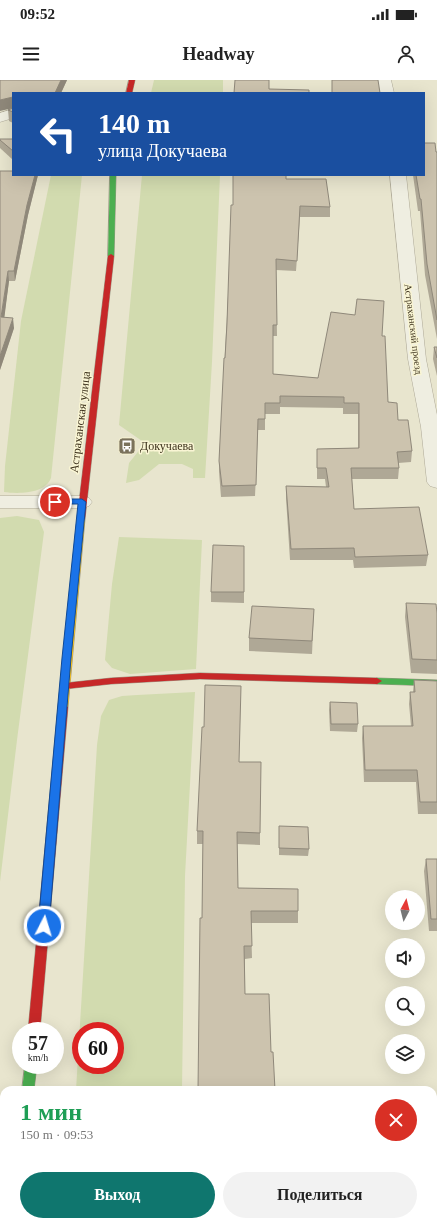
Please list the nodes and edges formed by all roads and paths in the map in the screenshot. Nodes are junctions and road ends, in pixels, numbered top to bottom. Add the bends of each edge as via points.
1 (132, 80) edge
2 (384, 80) edge
3 (129, 92) edge
4 (387, 92) edge
5 (12, 113) edge
6 (0, 118) edge
7 (113, 176) edge
8 (398, 176) edge
9 (437, 482) edge
10 (0, 502) edge
11 (82, 502) junction
12 (437, 682) edge
13 (65, 686) junction
14 (35, 1022) edge
15 (29, 1074) edge
16 (28, 1086) edge

1 - 3 main road
2 - 4 street
5 - 6 street
7 - 11 main road, Астраханская улица via 112,248
8 - 9 street, Астраханский проезд via 416,359 430,426
10 - 11 street
11 - 13 main road, Астраханская улица
12 - 13 main road via 200,676
13 - 14 main road, Астраханская улица
15 - 16 main road

